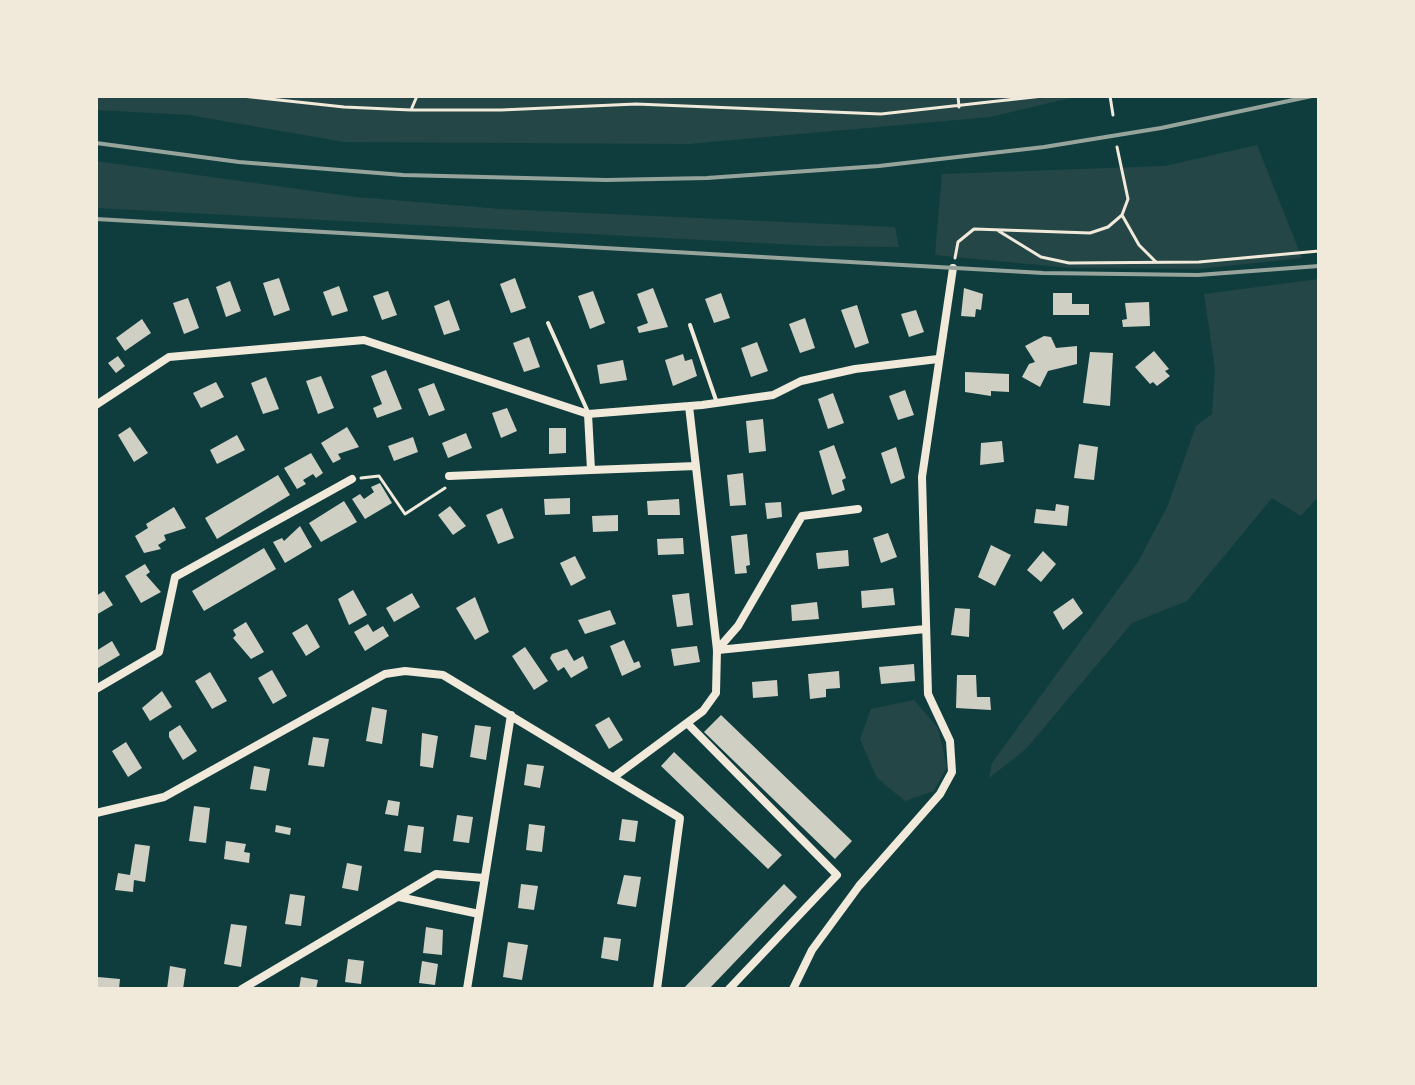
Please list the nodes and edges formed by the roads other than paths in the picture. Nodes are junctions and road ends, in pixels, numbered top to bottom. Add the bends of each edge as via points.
1 (953, 268) road end
2 (548, 323) dead end
3 (690, 325) dead end
4 (938, 359) junction
5 (717, 403) junction
6 (96, 405) edge
7 (689, 406) junction
8 (588, 414) junction
9 (696, 466) junction
10 (591, 470) junction
11 (449, 476) road end
12 (352, 479) road end
13 (858, 509) dead end
14 (925, 629) junction
15 (717, 650) junction
16 (96, 689) edge
17 (511, 715) junction
18 (687, 723) junction
19 (614, 777) junction
20 (96, 813) edge
21 (484, 878) junction
22 (398, 897) junction
23 (479, 914) junction
24 (242, 989) edge
25 (467, 989) edge
26 (657, 989) edge
27 (729, 989) edge
28 (793, 989) edge

1 - 4 street
2 - 8 lane
3 - 5 lane
4 - 5 street via 855,369 801,381 773,395
4 - 14 street via 922,477
5 - 7 street
6 - 8 street via 169,357 364,340
7 - 8 street
7 - 9 street
8 - 10 street
9 - 10 street
9 - 15 street
10 - 11 street
12 - 16 street via 175,577 159,652
13 - 15 street via 802,516 738,626
14 - 15 street
14 - 28 street via 928,694 950,741 952,772 940,794 859,886 812,950
15 - 18 street via 716,693
17 - 19 street
17 - 20 street via 443,675 385,674 164,797
17 - 21 street
18 - 19 street
18 - 27 street via 837,875
19 - 26 street via 680,818
21 - 22 street via 436,874
21 - 23 street
22 - 23 street
22 - 24 street
23 - 25 street

